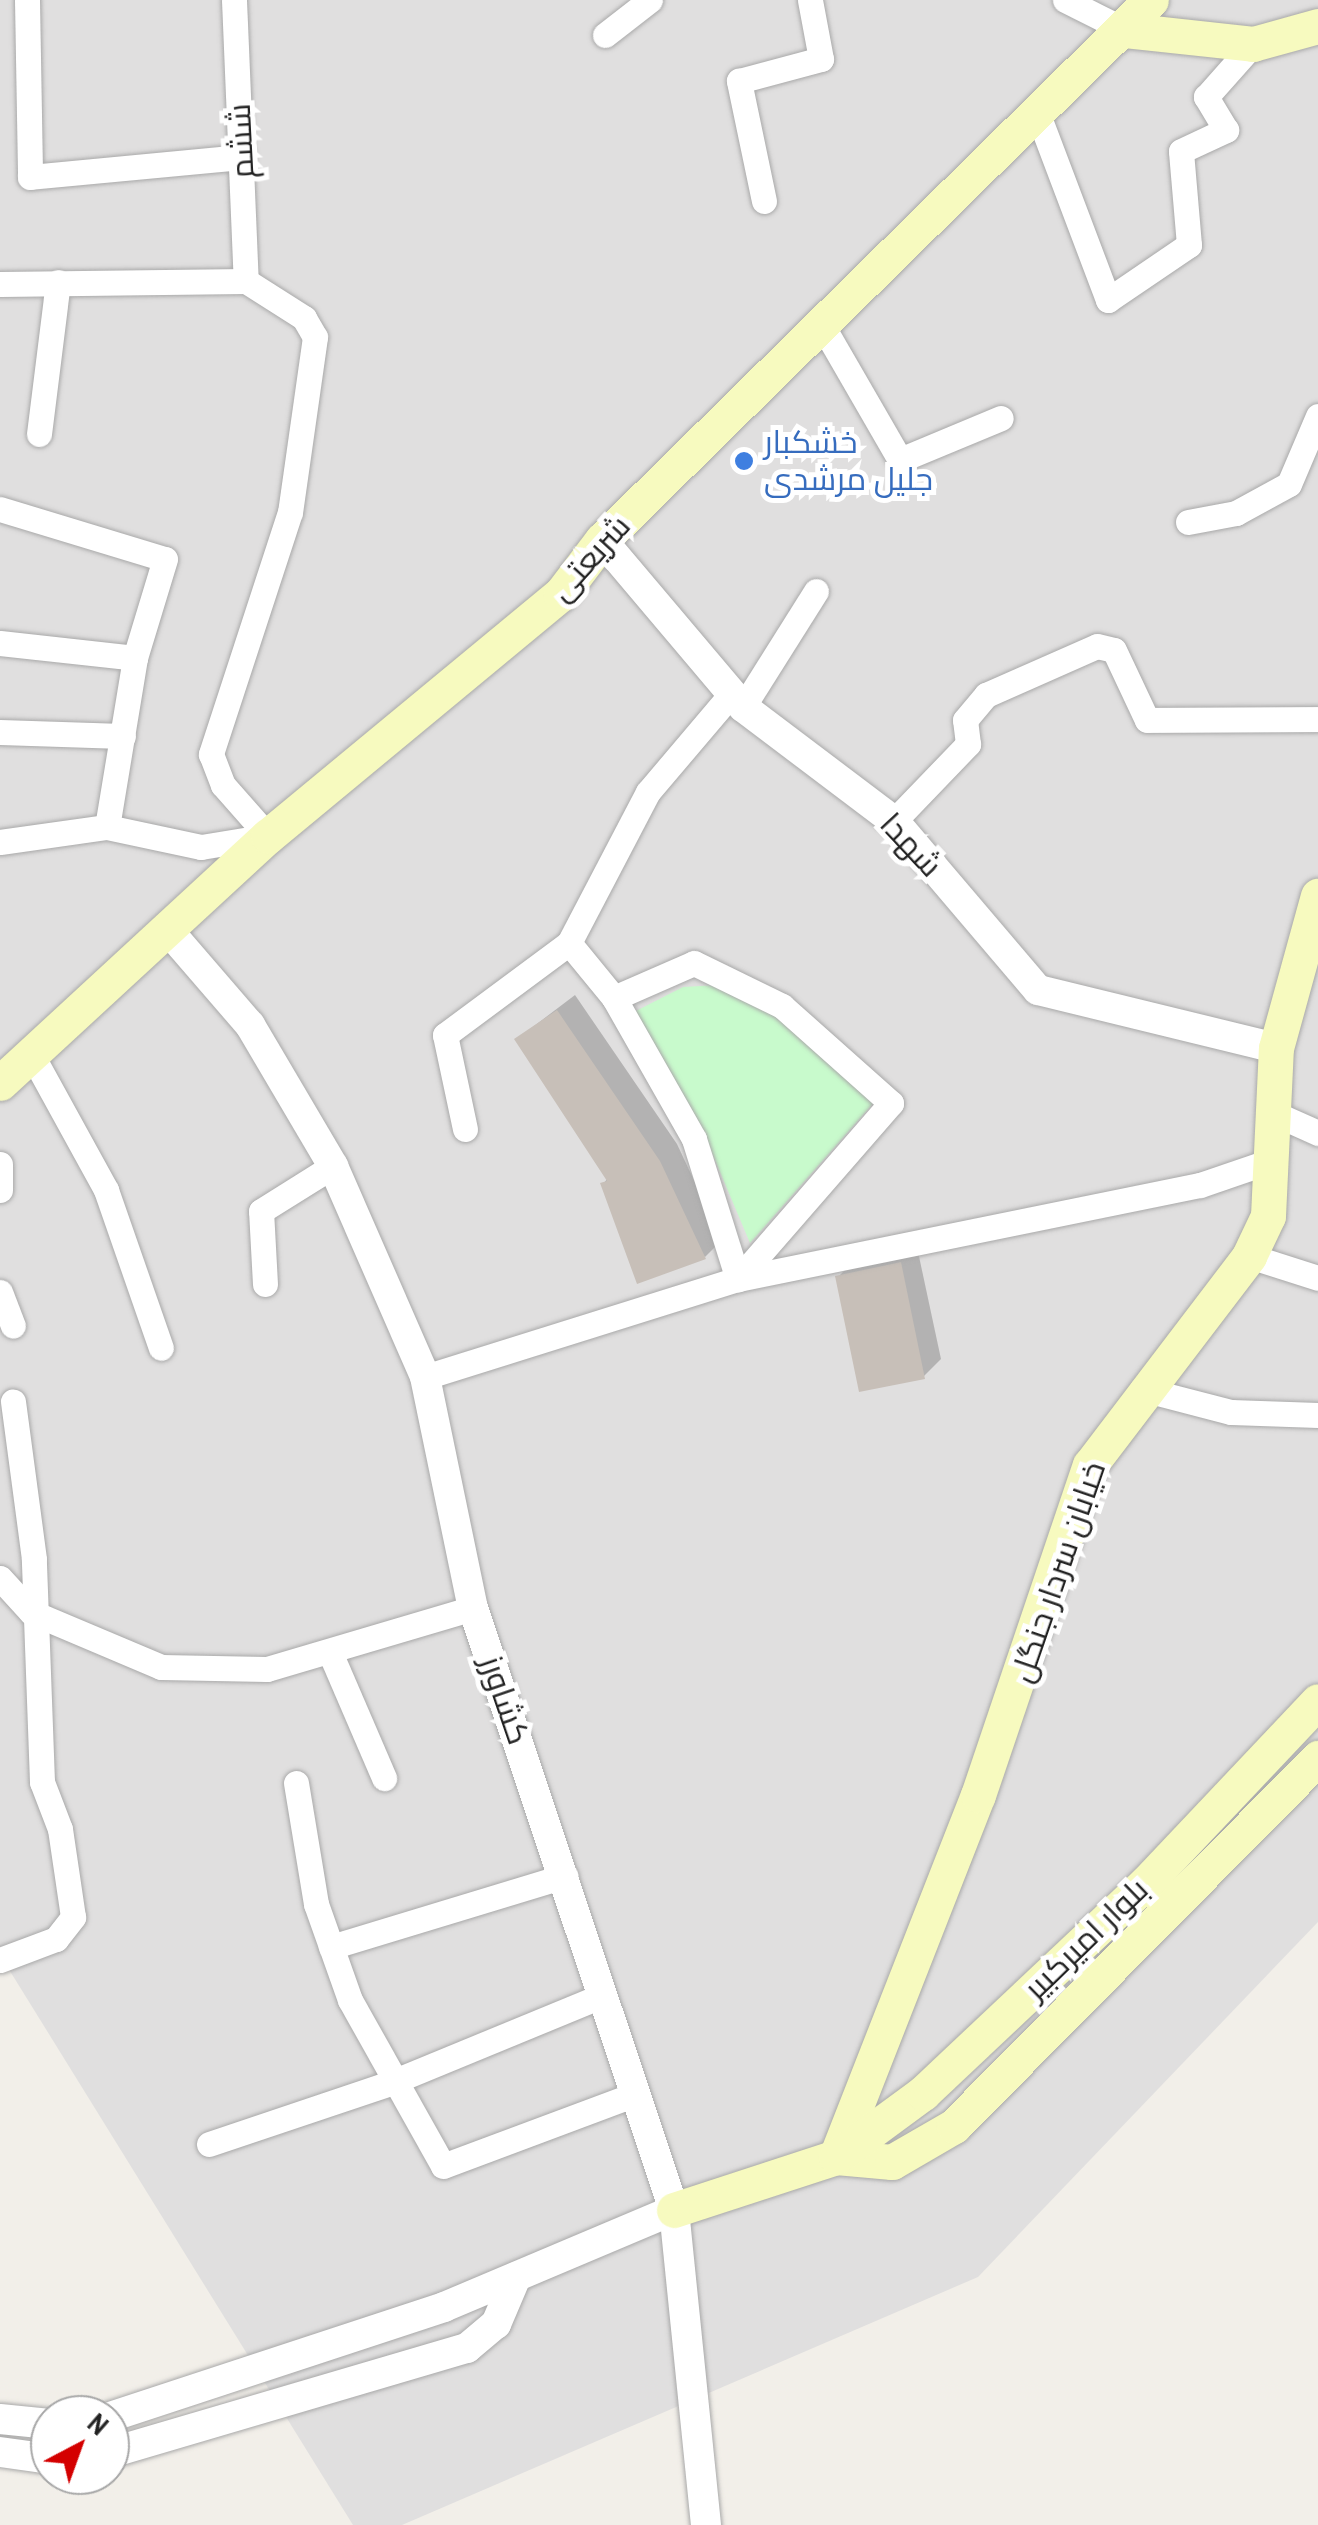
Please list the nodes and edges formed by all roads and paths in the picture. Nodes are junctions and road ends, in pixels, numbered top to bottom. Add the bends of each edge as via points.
1 (27, 0) edge
2 (234, 0) edge
3 (650, 0) edge
4 (810, 0) edge
5 (1065, 0) edge
6 (1151, 0) edge
7 (1318, 26) edge
8 (1125, 30) junction
9 (606, 36) dead end
10 (1253, 44) junction
11 (1037, 112) junction
12 (242, 157) junction
13 (764, 202) dead end
14 (246, 281) junction
15 (58, 282) junction
16 (0, 284) edge
17 (822, 325) junction
18 (1318, 416) edge
19 (1001, 418) dead end
20 (39, 434) dead end
21 (0, 509) edge
22 (1188, 522) dead end
23 (602, 540) junction
24 (816, 591) dead end
25 (0, 643) edge
26 (135, 658) junction
27 (737, 701) junction
28 (1318, 719) edge
29 (0, 732) edge
30 (124, 736) junction
31 (894, 821) junction
32 (107, 827) junction
33 (268, 836) junction
34 (0, 842) edge
35 (1318, 896) edge
36 (167, 929) junction
37 (568, 943) junction
38 (614, 998) junction
39 (1276, 1048) junction
40 (32, 1057) junction
41 (0, 1084) edge
42 (1280, 1116) junction
43 (464, 1129) dead end
44 (1318, 1133) edge
45 (1273, 1160) junction
46 (0, 1164) edge
47 (333, 1166) junction
48 (0, 1190) edge
49 (1249, 1256) junction
50 (1318, 1278) edge
51 (738, 1279) junction
52 (265, 1284) dead end
53 (0, 1292) edge
54 (13, 1326) dead end
55 (162, 1348) dead end
56 (426, 1377) junction
57 (1142, 1389) junction
58 (13, 1402) dead end
59 (1318, 1414) edge
60 (0, 1578) edge
61 (472, 1608) junction
62 (31, 1612) junction
63 (332, 1657) junction
64 (1318, 1701) edge
65 (1318, 1758) edge
66 (384, 1778) dead end
67 (296, 1783) dead end
68 (565, 1876) junction
69 (332, 1947) junction
70 (0, 1960) edge
71 (604, 1994) junction
72 (390, 2083) junction
73 (636, 2094) junction
74 (209, 2144) dead end
75 (836, 2157) junction
76 (674, 2210) junction
77 (516, 2277) junction
78 (130, 2410) edge
79 (0, 2419) edge
80 (30, 2422) edge
81 (130, 2447) edge
82 (0, 2452) edge
83 (30, 2457) edge
84 (706, 2525) edge

1 - 12 street via 30,177
2 - 12 street, ششم
3 - 9 street
4 - 13 street via 820,59 740,81
5 - 8 street
6 - 8 main road, شریعتی
7 - 10 main road
8 - 10 main road
8 - 11 main road, شریعتی
10 - 11 street via 1206,96 1226,130 1181,151 1189,245 1108,300
11 - 17 main road, شریعتی
12 - 14 street, ششم
14 - 15 street
14 - 33 street via 304,318 316,337 290,512 211,754 223,785
15 - 16 street
15 - 20 street
17 - 19 street via 900,460
17 - 23 main road, شریعتی
18 - 22 street via 1290,484 1236,513
21 - 26 street via 162,554
23 - 27 street, شهدا
23 - 33 main road, شریعتی via 561,594
24 - 27 street
25 - 26 street
26 - 30 street
27 - 31 street, شهدا
27 - 37 street via 648,792
28 - 31 street via 1147,720 1114,650 1098,646 986,695 965,720 968,744
29 - 30 street
30 - 32 street
31 - 39 street, شهدا via 1038,990
32 - 33 street via 201,847
32 - 34 street
33 - 36 main road, شریعتی
35 - 39 main road, خیابان سردار جنگل
36 - 40 main road, شریعتی
36 - 47 street, کشاورز via 250,1025
37 - 38 street
37 - 43 street via 445,1034
38 - 51 street via 694,1139
38 - 51 street via 694,963 782,1006 891,1102
39 - 42 main road, خیابان سردار جنگل
40 - 41 main road, شریعتی
40 - 55 street via 106,1190
42 - 44 street
42 - 45 main road, خیابان سردار جنگل
45 - 49 main road, خیابان سردار جنگل via 1268,1216
45 - 51 street via 1200,1186
46 - 48 street
47 - 52 street via 260,1211
47 - 56 street, کشاورز
49 - 50 street
49 - 57 main road, خیابان سردار جنگل
51 - 56 street
53 - 54 street
56 - 61 street, کشاورز
57 - 59 street via 1230,1412
57 - 75 main road, خیابان سردار جنگل via 1090,1465 991,1759
58 - 62 street via 34,1559
60 - 62 street
61 - 63 street
61 - 68 street, کشاورز
62 - 63 street via 161,1667 267,1669
62 - 70 street via 42,1782 60,1829 72,1917 56,1939
63 - 66 street
64 - 75 main road, بلوار امیرکبیر via 1132,1896 923,2094
65 - 75 main road, بلوار امیرکبیر via 954,2126 892,2162
67 - 69 street
68 - 69 street
68 - 71 street, کشاورز
69 - 72 street
71 - 72 street
71 - 73 street, کشاورز
72 - 73 street via 443,2166
72 - 74 street
73 - 76 street, کشاورز
75 - 76 main road, بلوار امیرکبیر
76 - 77 street
76 - 84 street, کشاورز
77 - 78 street
77 - 81 street via 496,2324 466,2348
79 - 80 street
82 - 83 street

